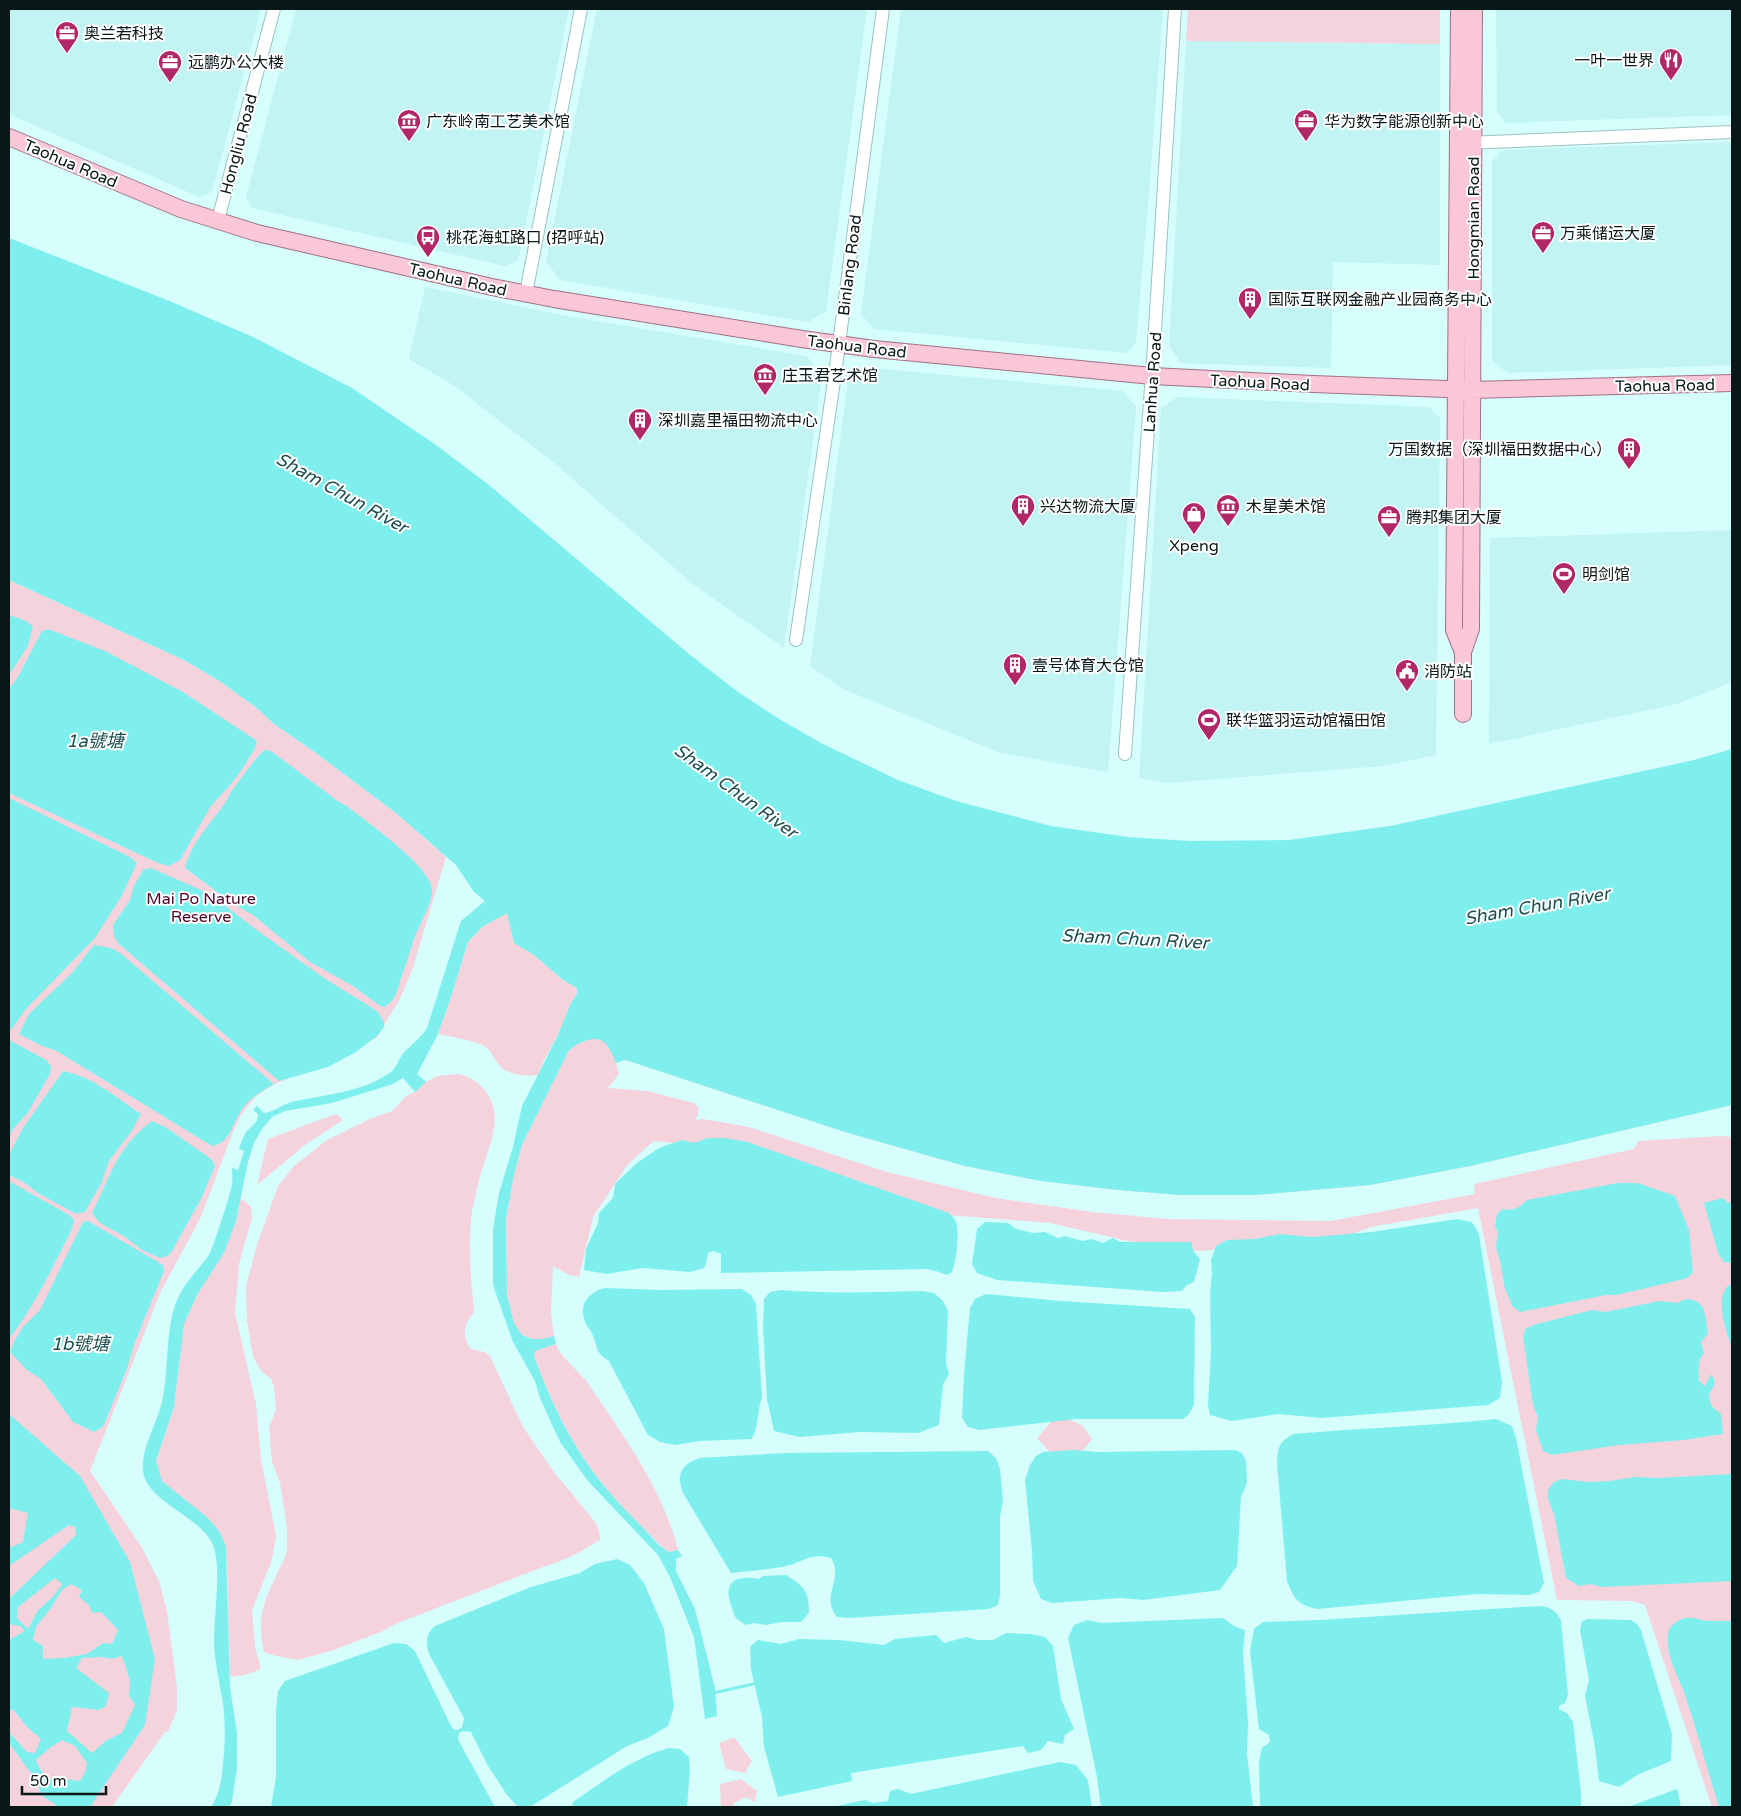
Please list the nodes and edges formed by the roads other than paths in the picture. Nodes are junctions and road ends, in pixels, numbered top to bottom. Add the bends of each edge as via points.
1 (274, 9) edge
2 (581, 9) edge
3 (883, 9) edge
4 (1175, 9) edge
5 (1459, 9) edge
6 (1474, 9) edge
7 (1732, 132) edge
8 (9, 138) edge
9 (1466, 143) junction
10 (218, 220) junction
11 (526, 294) junction
12 (839, 344) junction
13 (1152, 376) junction
14 (1732, 383) edge
15 (1465, 390) junction
16 (796, 640) dead end
17 (1463, 714) dead end
18 (1125, 754) dead end

1 - 10 street, Hongliu Road
2 - 11 street
3 - 12 street, Binlang Road
4 - 13 street, Lanhua Road
5 - 9 main road, Hongmian Road
6 - 9 main road, Hongmian Road
7 - 9 street
8 - 10 main road, Taohua Road via 181,209
9 - 15 main road, Hongmian Road
10 - 11 main road, Taohua Road via 257,233
11 - 12 main road, Taohua Road
12 - 13 main road, Taohua Road
12 - 16 street, Binlang Road
13 - 15 main road, Taohua Road
13 - 18 street, Lanhua Road
14 - 15 main road, Taohua Road
15 - 17 main road, Hongmian Road via 1471,629 1463,652

